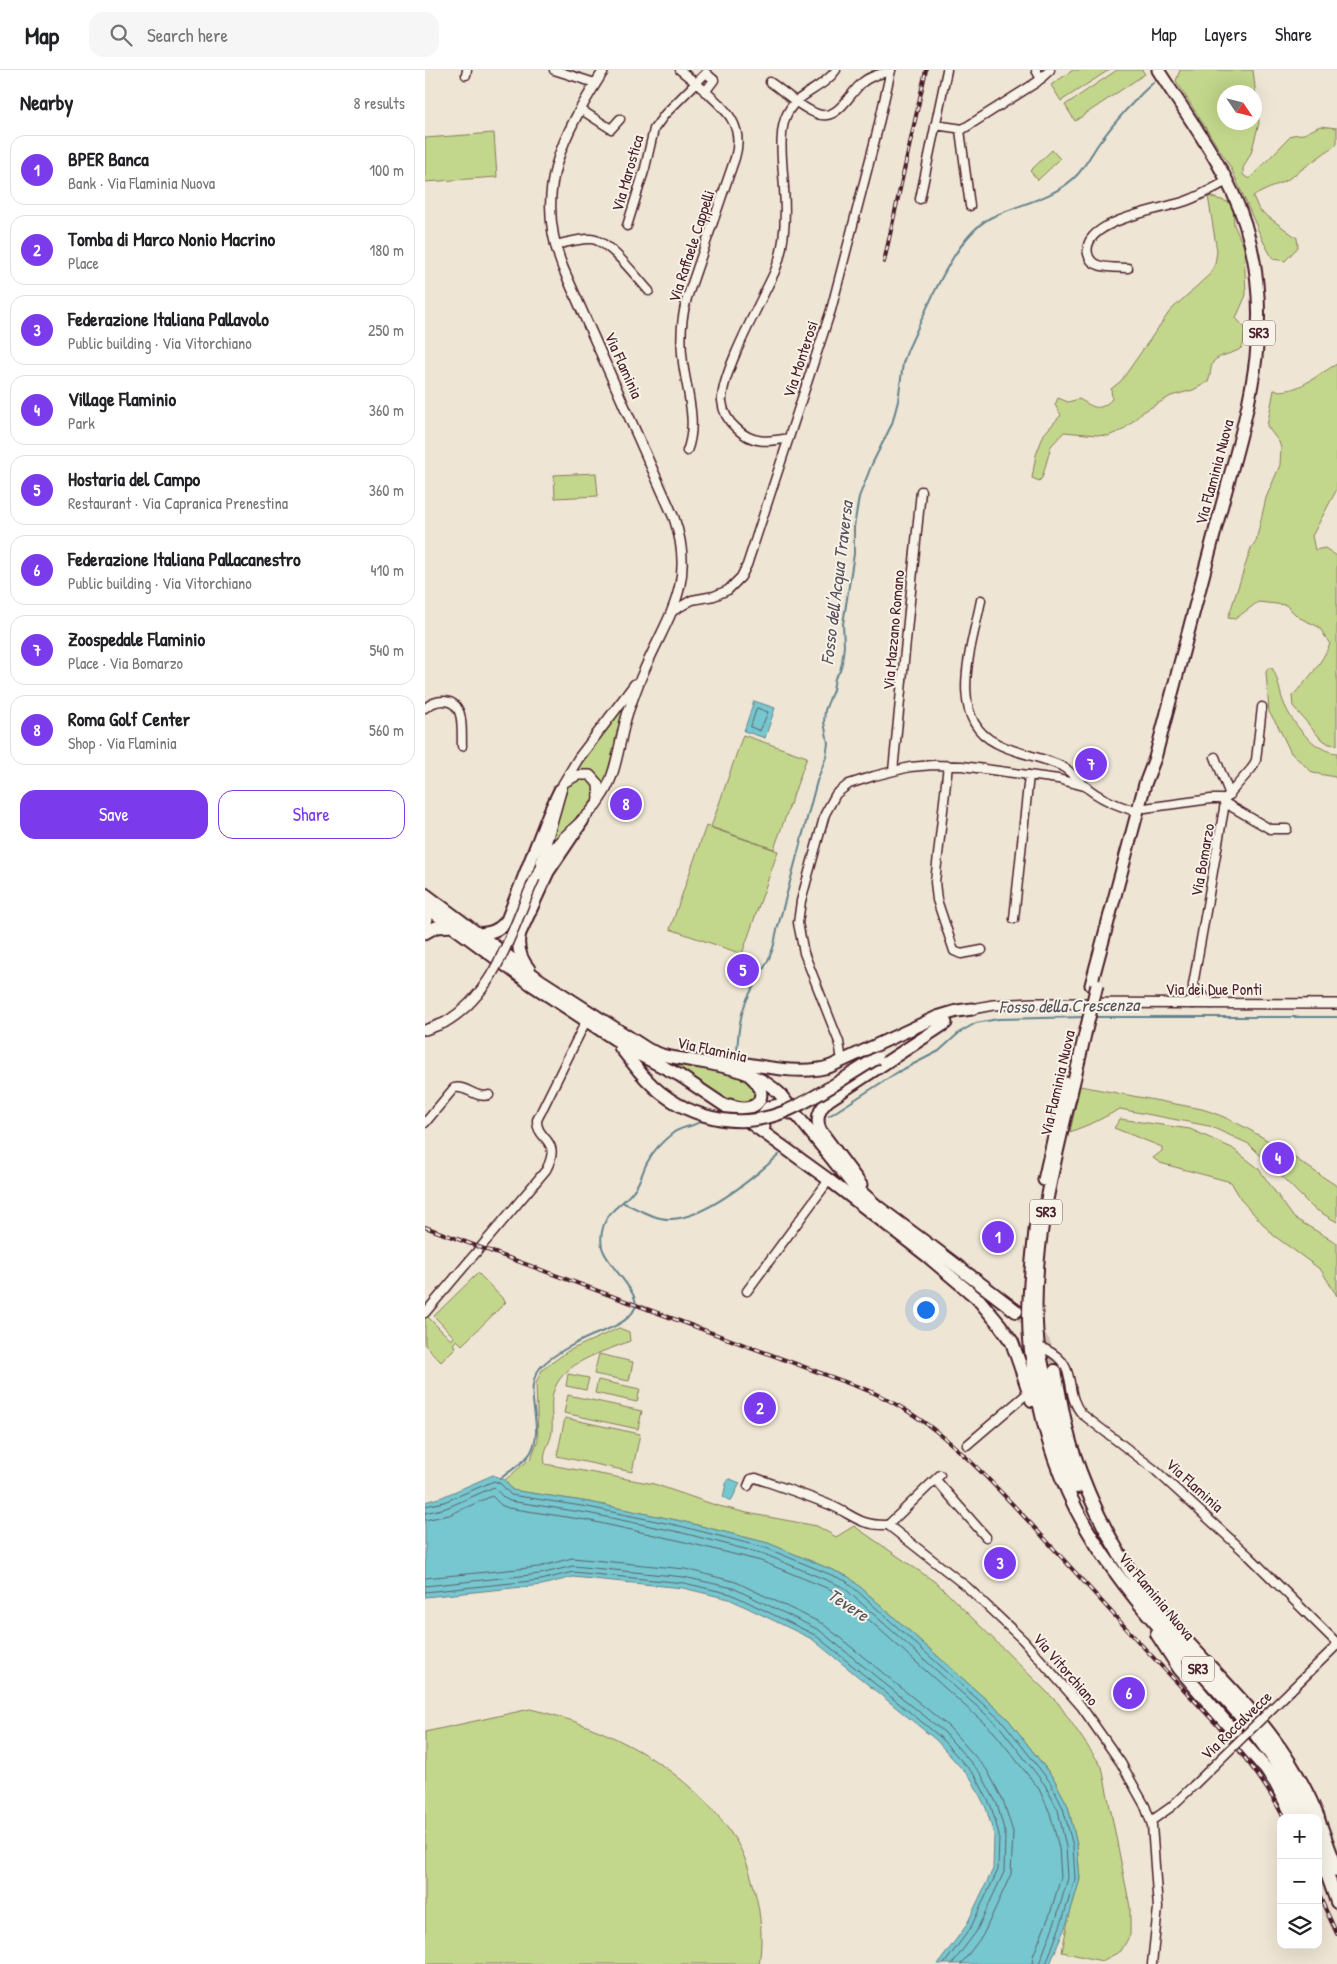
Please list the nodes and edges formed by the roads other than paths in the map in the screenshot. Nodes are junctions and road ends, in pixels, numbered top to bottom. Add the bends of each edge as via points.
1 (554, 70) edge
2 (604, 70) edge
3 (680, 70) edge
4 (837, 70) edge
5 (891, 70) edge
6 (947, 70) edge
7 (1036, 70) edge
8 (1050, 70) edge
9 (1158, 70) edge
10 (707, 72) edge
11 (1041, 79) junction
12 (770, 82) dead end
13 (696, 83) junction
14 (595, 84) junction
15 (705, 92) junction
16 (796, 101) junction
17 (580, 109) junction
18 (620, 119) dead end
19 (935, 125) junction
20 (960, 130) junction
21 (1227, 181) junction
22 (920, 199) dead end
23 (971, 206) dead end
24 (627, 226) dead end
25 (555, 245) junction
26 (1128, 268) dead end
27 (649, 291) dead end
28 (789, 438) junction
29 (687, 451) dead end
30 (921, 491) dead end
31 (981, 600) dead end
32 (673, 611) junction
33 (642, 674) junction
34 (1262, 707) dead end
35 (425, 708) edge
36 (462, 746) dead end
37 (1215, 757) dead end
38 (948, 765) junction
39 (893, 771) junction
40 (1029, 775) junction
41 (1084, 786) junction
42 (561, 787) junction
43 (1226, 799) junction
44 (598, 801) junction
45 (1141, 810) junction
46 (583, 820) junction
47 (1287, 829) dead end
48 (535, 878) junction
49 (425, 894) edge
50 (425, 906) edge
51 (1013, 919) dead end
52 (453, 926) junction
53 (425, 927) edge
54 (425, 933) edge
55 (477, 934) junction
56 (982, 950) dead end
57 (534, 976) junction
58 (1193, 985) junction
59 (1193, 1004) junction
60 (1211, 1004) junction
61 (1337, 1004) edge
62 (972, 1009) junction
63 (587, 1021) junction
64 (946, 1023) junction
65 (425, 1030) edge
66 (1082, 1034) junction
67 (613, 1038) junction
68 (693, 1061) junction
69 (842, 1061) junction
70 (743, 1071) junction
71 (489, 1095) dead end
72 (829, 1100) junction
73 (716, 1101) junction
74 (801, 1122) junction
75 (425, 1123) edge
76 (773, 1141) junction
77 (829, 1180) junction
78 (877, 1206) junction
79 (1036, 1226) joint
80 (932, 1248) joint
81 (747, 1291) dead end
82 (979, 1300) joint
83 (1016, 1311) tunnel mouth
84 (425, 1313) edge
85 (1042, 1350) junction
86 (1055, 1371) tunnel mouth
87 (1029, 1392) junction
88 (1044, 1427) junction
89 (967, 1444) dead end
90 (748, 1486) dead end
91 (888, 1525) junction
92 (986, 1537) dead end
93 (1136, 1600) junction
94 (1155, 1605) junction
95 (1337, 1644) edge
96 (1240, 1740) junction
97 (1291, 1814) edge
98 (1313, 1814) edge
99 (1314, 1814) edge
100 (1322, 1819) edge
101 (1151, 1821) junction
102 (1322, 1834) edge
103 (1337, 1849) edge
104 (1322, 1859) edge
105 (1337, 1870) edge
106 (1322, 1877) edge
107 (1337, 1902) edge
108 (1337, 1908) edge
109 (1151, 1964) edge

1 - 14 street
2 - 14 street, Via Flaminia
3 - 13 street
4 - 16 street via 822,85
5 - 16 street via 867,78 840,108 828,114 815,113
5 - 28 street, Via Monterosi via 831,310
6 - 19 street
7 - 11 street
8 - 11 street
9 - 21 main road, Via Flaminia Nuova / SR3
10 - 13 street, Via Marostica
10 - 15 street via 715,80
11 - 20 street
12 - 16 street
13 - 15 street, Via Raffaele Cappelli
13 - 24 street, Via Marostica via 654,129
14 - 17 street, Via Flaminia
15 - 29 street, Via Raffaele Cappelli via 732,120 739,140 683,315 682,353 693,429
16 - 28 street via 783,125 781,254 730,368 722,400 729,420 746,437 766,442
17 - 18 street via 611,129
17 - 25 street, Via Flaminia via 561,145 552,182
19 - 20 street
19 - 22 street
20 - 23 street
21 - 26 street via 1193,199 1114,222 1096,234 1088,248 1091,261 1100,266
21 - 45 main road, Via Flaminia Nuova / SR3 via 1245,226 1254,264 1259,312 1257,358 1246,414 1152,769 1152,780
25 - 27 street via 585,239 601,242
25 - 32 street, Via Flaminia via 678,530 682,567
28 - 32 street, Via Monterosi via 741,577 722,593 692,600
30 - 39 street, Via Mazzano Romano
31 - 41 street, Via Bomarzo via 966,687 973,723 992,741 1060,766
32 - 33 street, Via Flaminia
33 - 42 street, Via Flaminia
33 - 44 street, Via Flaminia via 610,778
34 - 43 street via 1252,768
35 - 36 street via 439,701 457,705
37 - 43 street
38 - 39 street, Via Bomarzo
38 - 40 street, Via Bomarzo
38 - 56 street via 935,892 954,951 961,954
39 - 69 street, Via Bomarzo via 849,784 832,798 799,911 801,944 839,1042
40 - 41 street, Via Bomarzo via 1067,780
40 - 51 street
41 - 45 street, Via Bomarzo via 1111,803
42 - 44 street via 578,775 590,775 598,786
42 - 48 street, Via Flaminia via 555,818
42 - 55 main road via 507,920 493,932
43 - 45 street, Via Bomarzo
43 - 47 street via 1270,829
43 - 58 street, Via Bomarzo
44 - 46 street, Via Flaminia
45 - 66 main road, Via Flaminia Nuova / SR3, bridge
46 - 48 street, Via Flaminia via 552,850
46 - 57 main road via 548,872 518,942 523,962
48 - 65 street, Via Flaminia, bridge via 489,982 472,1003 444,1023
49 - 55 main road, Via Flaminia
50 - 52 main road, Via Flaminia
50 - 53 main road
52 - 54 main road via 436,927
52 - 63 main road, Via Flaminia
55 - 57 main road, Via Flaminia
57 - 68 main road, Via Flaminia via 649,1050
58 - 59 street, Via Bomarzo
58 - 60 street
59 - 60 street, Via dei Due Ponti
59 - 62 street, Via dei Due Ponti via 1011,1003
60 - 61 street, Via dei Due Ponti
62 - 64 main road
62 - 69 main road via 937,1017
63 - 67 main road, Via Flaminia
63 - 84 street via 538,1117 538,1127 551,1147 546,1170
64 - 67 main road, bridge via 877,1058 793,1108 747,1120 714,1118 682,1107 660,1092 639,1071
64 - 72 main road
66 - 79 main road, Via Flaminia Nuova / SR3 via 1047,1160
66 - 85 main road, Via Flaminia Nuova / SR3 via 1044,1221 1036,1297
67 - 73 main road, Via Flaminia via 679,1075
68 - 69 main road via 714,1059 809,1070
68 - 70 main road, Via Flaminia
69 - 72 main road via 839,1078
70 - 73 main road via 760,1088 760,1098 755,1105 742,1109
70 - 74 main road, Via Flaminia via 775,1090
71 - 75 street via 481,1096 461,1087 454,1088
72 - 78 main road via 820,1110 819,1126
73 - 76 main road, Via Flaminia
74 - 76 main road via 781,1107 769,1107 762,1120
74 - 78 main road, Via Flaminia via 847,1179
76 - 77 main road, Via Flaminia
77 - 81 street
77 - 82 main road, Via Flaminia
78 - 80 main road, Via Flaminia
79 - 88 highway, SR3 via 1030,1279 1030,1338
80 - 83 highway
82 - 87 highway via 1012,1342
85 - 94 highway, SR3 via 1058,1440 1084,1502 1100,1535 1123,1569
85 - 95 street, Via Flaminia via 1057,1355 1063,1362 1076,1406 1082,1414 1155,1470 1249,1556
86 - 94 highway via 1072,1448 1095,1509 1119,1555
87 - 88 highway
87 - 89 street
88 - 93 highway, Via Flaminia Nuova / SR3 via 1059,1474 1083,1524
90 - 91 street via 751,1479 757,1478 831,1505 861,1522
91 - 92 street via 938,1478
91 - 101 street, Via Vitorchiano via 984,1602 1056,1675 1114,1751
93 - 96 highway via 1179,1668
93 - 98 highway, Via Flaminia Nuova / SR3 via 1260,1738
94 - 99 highway, Via Flaminia Nuova / SR3 via 1261,1721 1294,1768
95 - 96 street, Via Roccalvecce, bridge
96 - 97 highway via 1270,1776
96 - 101 street, Via Roccalvecce, bridge via 1171,1807
100 - 103 highway
101 - 109 street, Via Vitorchiano via 1158,1908
102 - 105 highway, Via Flaminia Nuova / SR3
104 - 107 highway
106 - 108 highway

